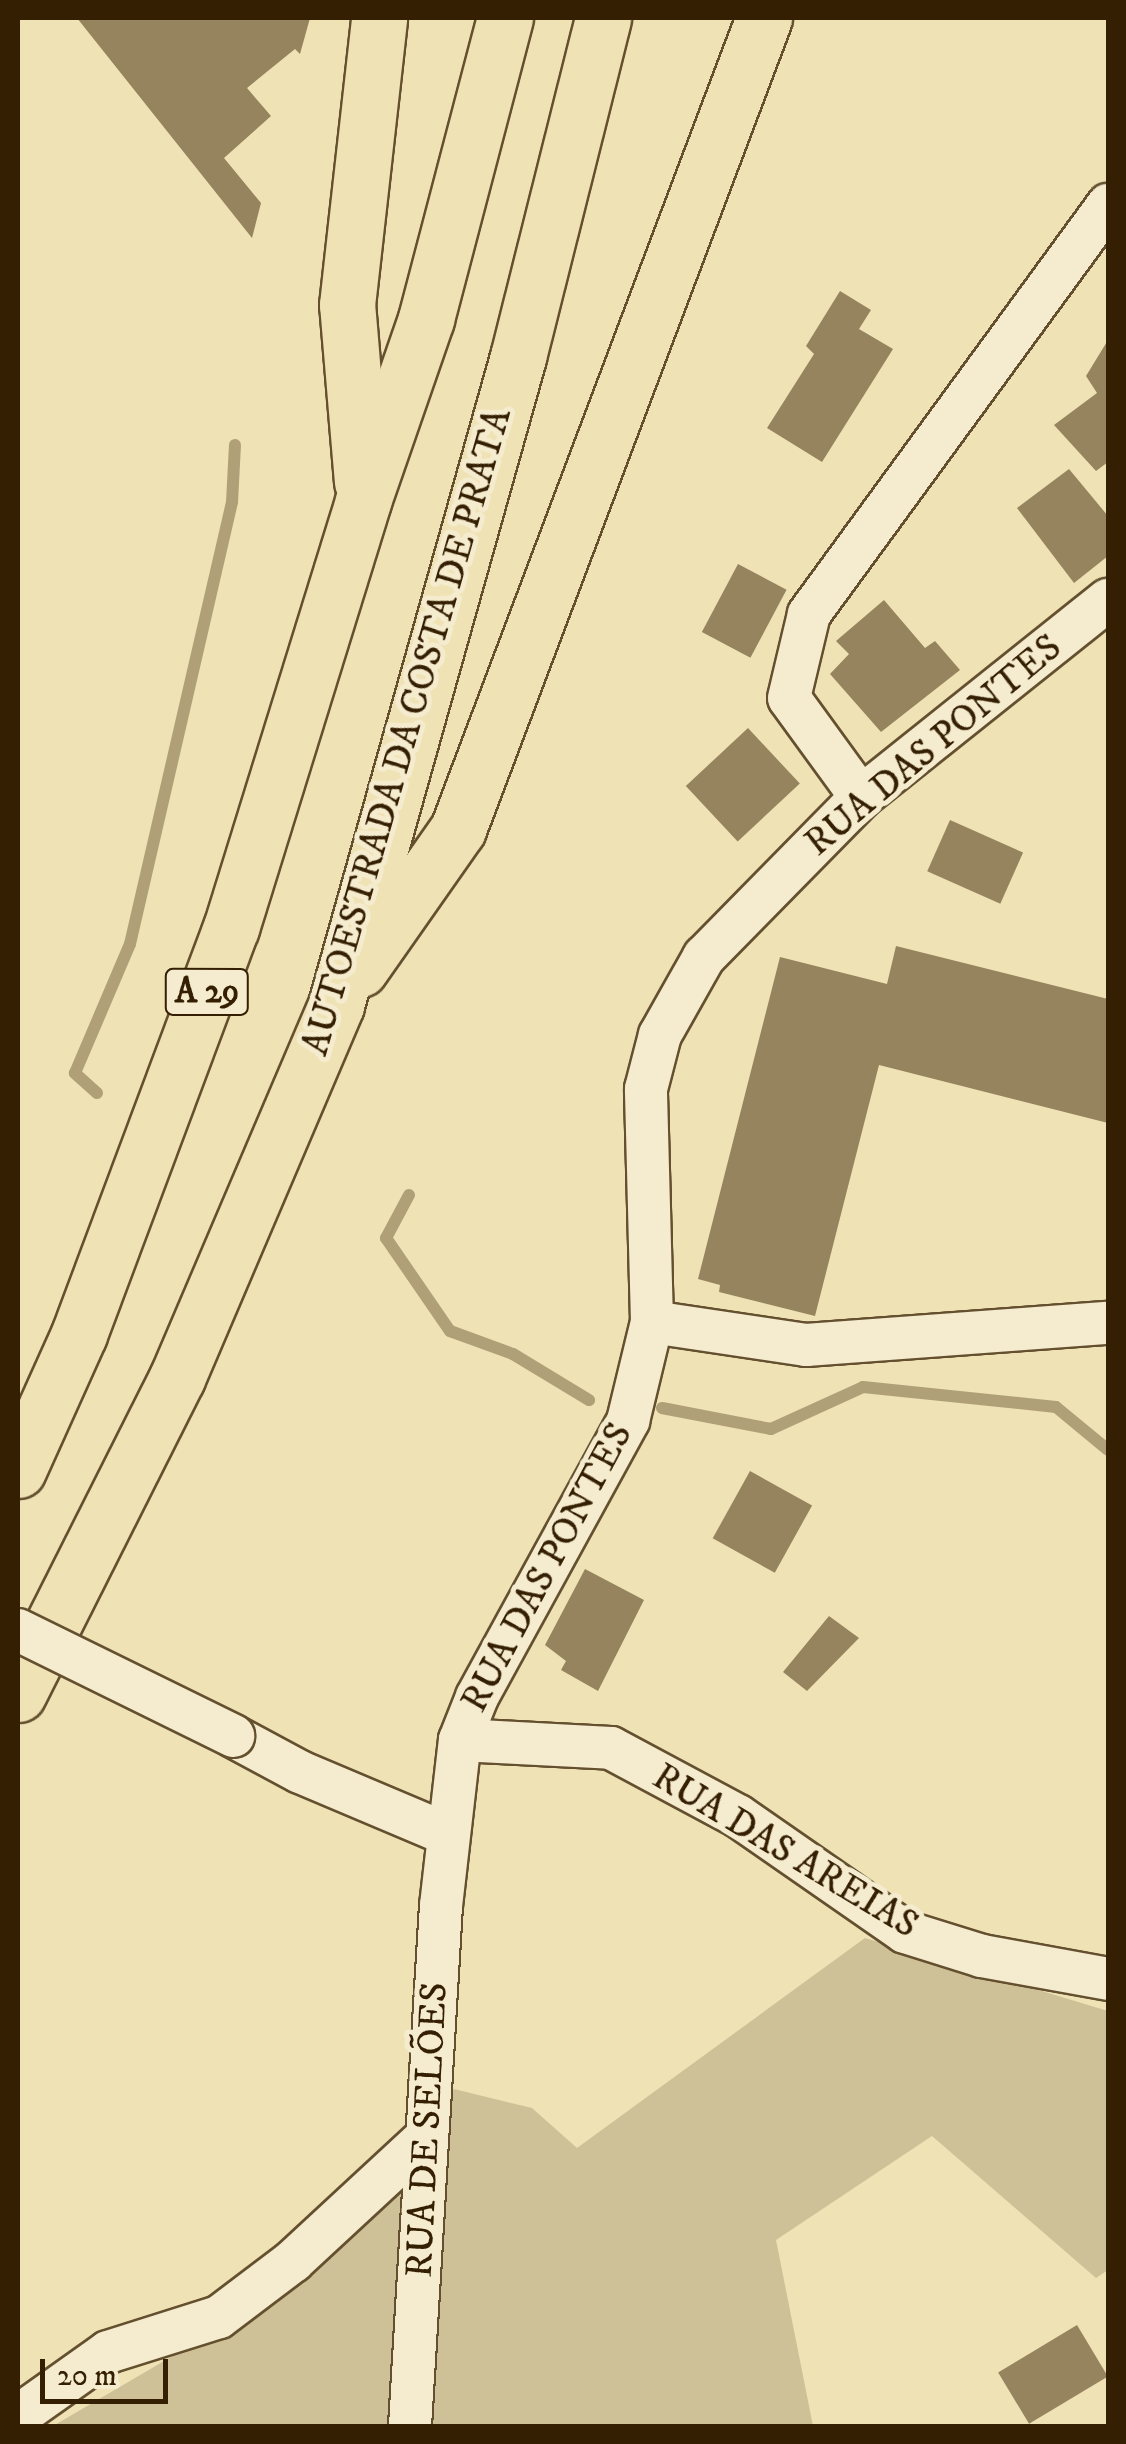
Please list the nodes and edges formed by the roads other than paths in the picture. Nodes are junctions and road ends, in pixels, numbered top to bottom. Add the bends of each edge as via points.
1 (379, 18) edge
2 (505, 18) edge
3 (603, 18) edge
4 (764, 18) edge
5 (1108, 204) edge
6 (363, 502) junction
7 (1108, 600) edge
8 (861, 797) junction
9 (336, 1005) junction
10 (652, 1322) junction
11 (1108, 1323) edge
12 (18, 1470) edge
13 (18, 1630) edge
14 (18, 1694) edge
15 (460, 1740) junction
16 (447, 1834) junction
17 (1108, 1978) edge
18 (426, 2138) junction
19 (18, 2416) edge
20 (410, 2426) edge

1 - 6 highway via 347,305
2 - 6 highway, A 29 via 426,319
3 - 9 highway, AUTOESTRADA DA COSTA DE PRATA via 518,357
4 - 9 highway via 458,829
5 - 8 street via 809,614 789,698
6 - 12 highway, A 29 via 232,928 79,1334
7 - 8 street, RUA DAS PONTES
8 - 10 street, RUA DAS PONTES via 704,957 660,1036 646,1089
9 - 14 highway, AUTOESTRADA DA COSTA DE PRATA via 178,1378
10 - 11 street via 806,1346
10 - 15 street, RUA DAS PONTES via 628,1421
13 - 16 street, bridge via 300,1772
15 - 16 street, RUA DAS PONTES
15 - 17 street, RUA DAS AREIAS via 611,1748 738,1816 905,1932 982,1956
16 - 18 street, RUA DE SELÕES
18 - 19 street via 293,2262 219,2317 108,2352
18 - 20 street, RUA DE SELÕES

